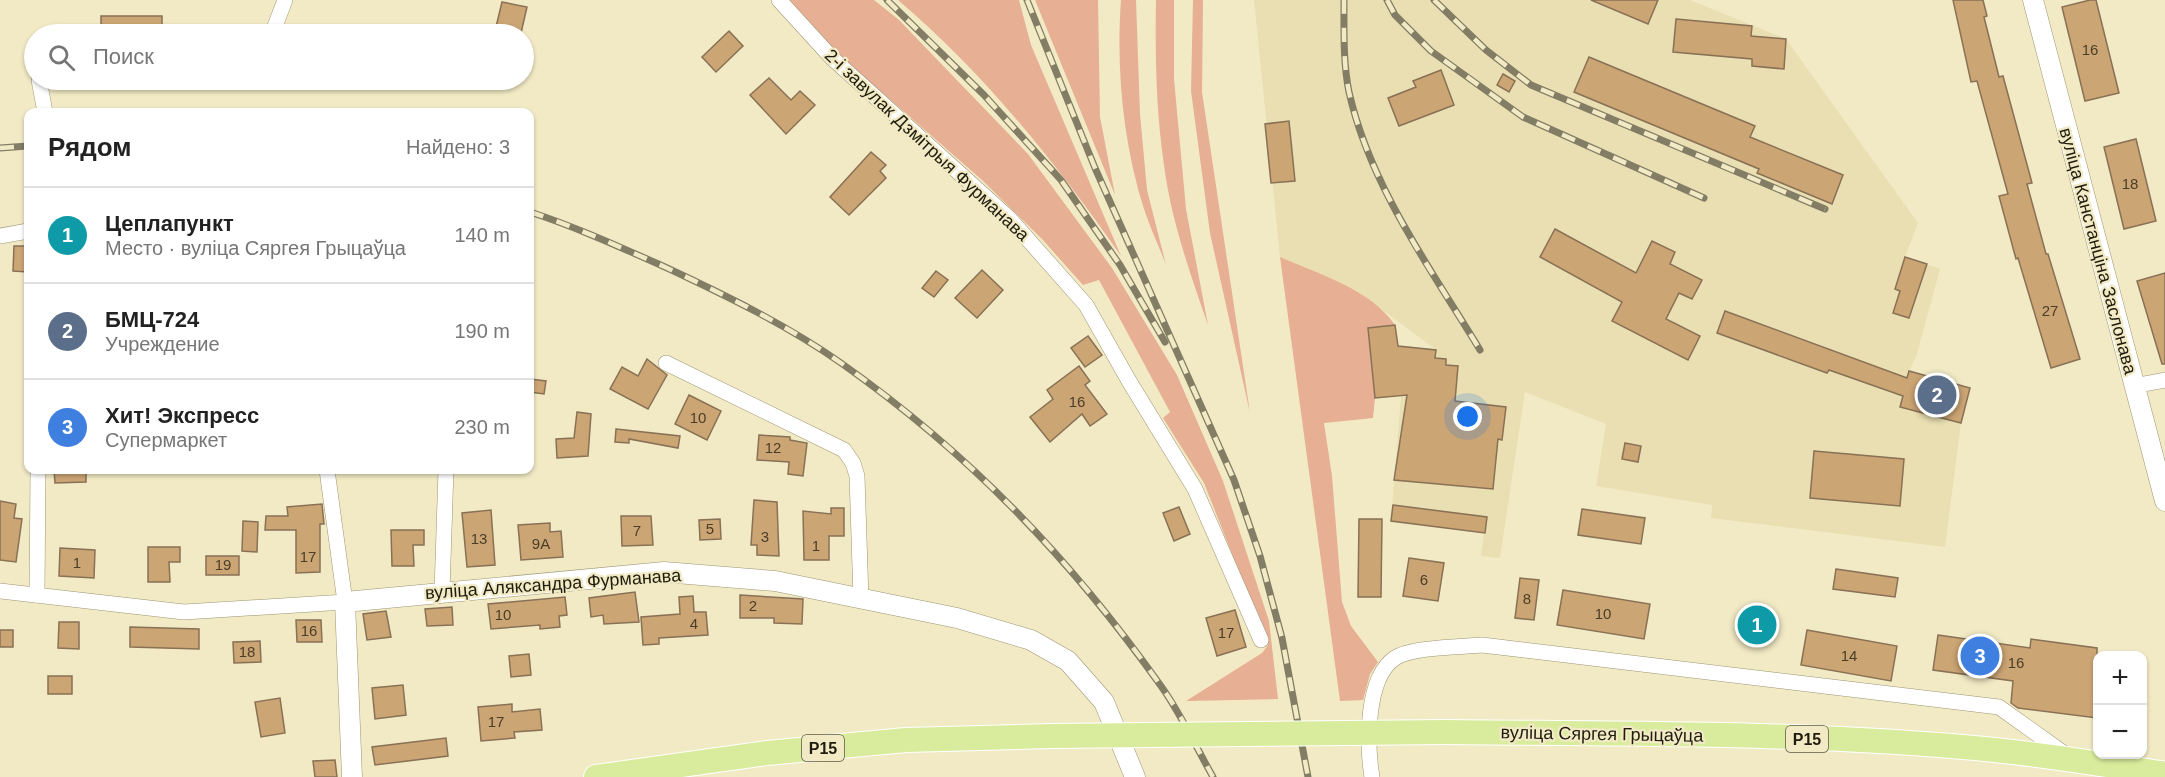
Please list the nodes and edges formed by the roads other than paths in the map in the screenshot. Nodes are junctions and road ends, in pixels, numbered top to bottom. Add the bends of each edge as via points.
1 (285, 0) edge
2 (779, 0) edge
3 (2033, 0) edge
4 (276, 24) edge
5 (41, 90) edge
6 (44, 108) edge
7 (24, 232) edge
8 (0, 236) edge
9 (666, 363) dead end
10 (2165, 380) edge
11 (2133, 386) junction
12 (38, 474) edge
13 (328, 474) edge
14 (446, 474) edge
15 (2165, 501) edge
16 (0, 591) edge
17 (442, 592) junction
18 (38, 595) junction
19 (861, 599) junction
20 (345, 602) junction
21 (1260, 640) dead end
22 (2072, 759) junction
23 (2155, 774) edge
24 (352, 777) edge
25 (597, 777) edge
26 (1136, 777) edge
27 (1372, 777) edge

1 - 4 street
2 - 21 street, 2-і завулак Дзмітрыя Фурманава via 832,58 1009,218 1086,305 1195,489
3 - 11 street, вуліца Канстанціна Заслонава
5 - 6 street
7 - 8 street
9 - 19 street via 844,450 857,476
10 - 11 street
11 - 15 street, вуліца Канстанціна Заслонава
12 - 18 street
13 - 20 street
14 - 17 street
16 - 18 street, вуліца Аляксандра Фурманава
17 - 19 street, вуліца Аляксандра Фурманава via 664,572 775,581
17 - 20 street, вуліца Аляксандра Фурманава
18 - 20 street, вуліца Аляксандра Фурманава via 184,612
19 - 26 street, вуліца Аляксандра Фурманава via 978,624 1031,640 1068,661 1104,702
20 - 24 street
22 - 23 main road, вуліца Сяргея Грыцаўца / Р15
22 - 25 main road, вуліца Сяргея Грыцаўца / Р15, bridge via 1912,744 1754,736 1447,732 1051,736 906,740 767,753
22 - 27 street via 1999,706 1482,645 1433,648 1395,657 1383,671 1370,703

